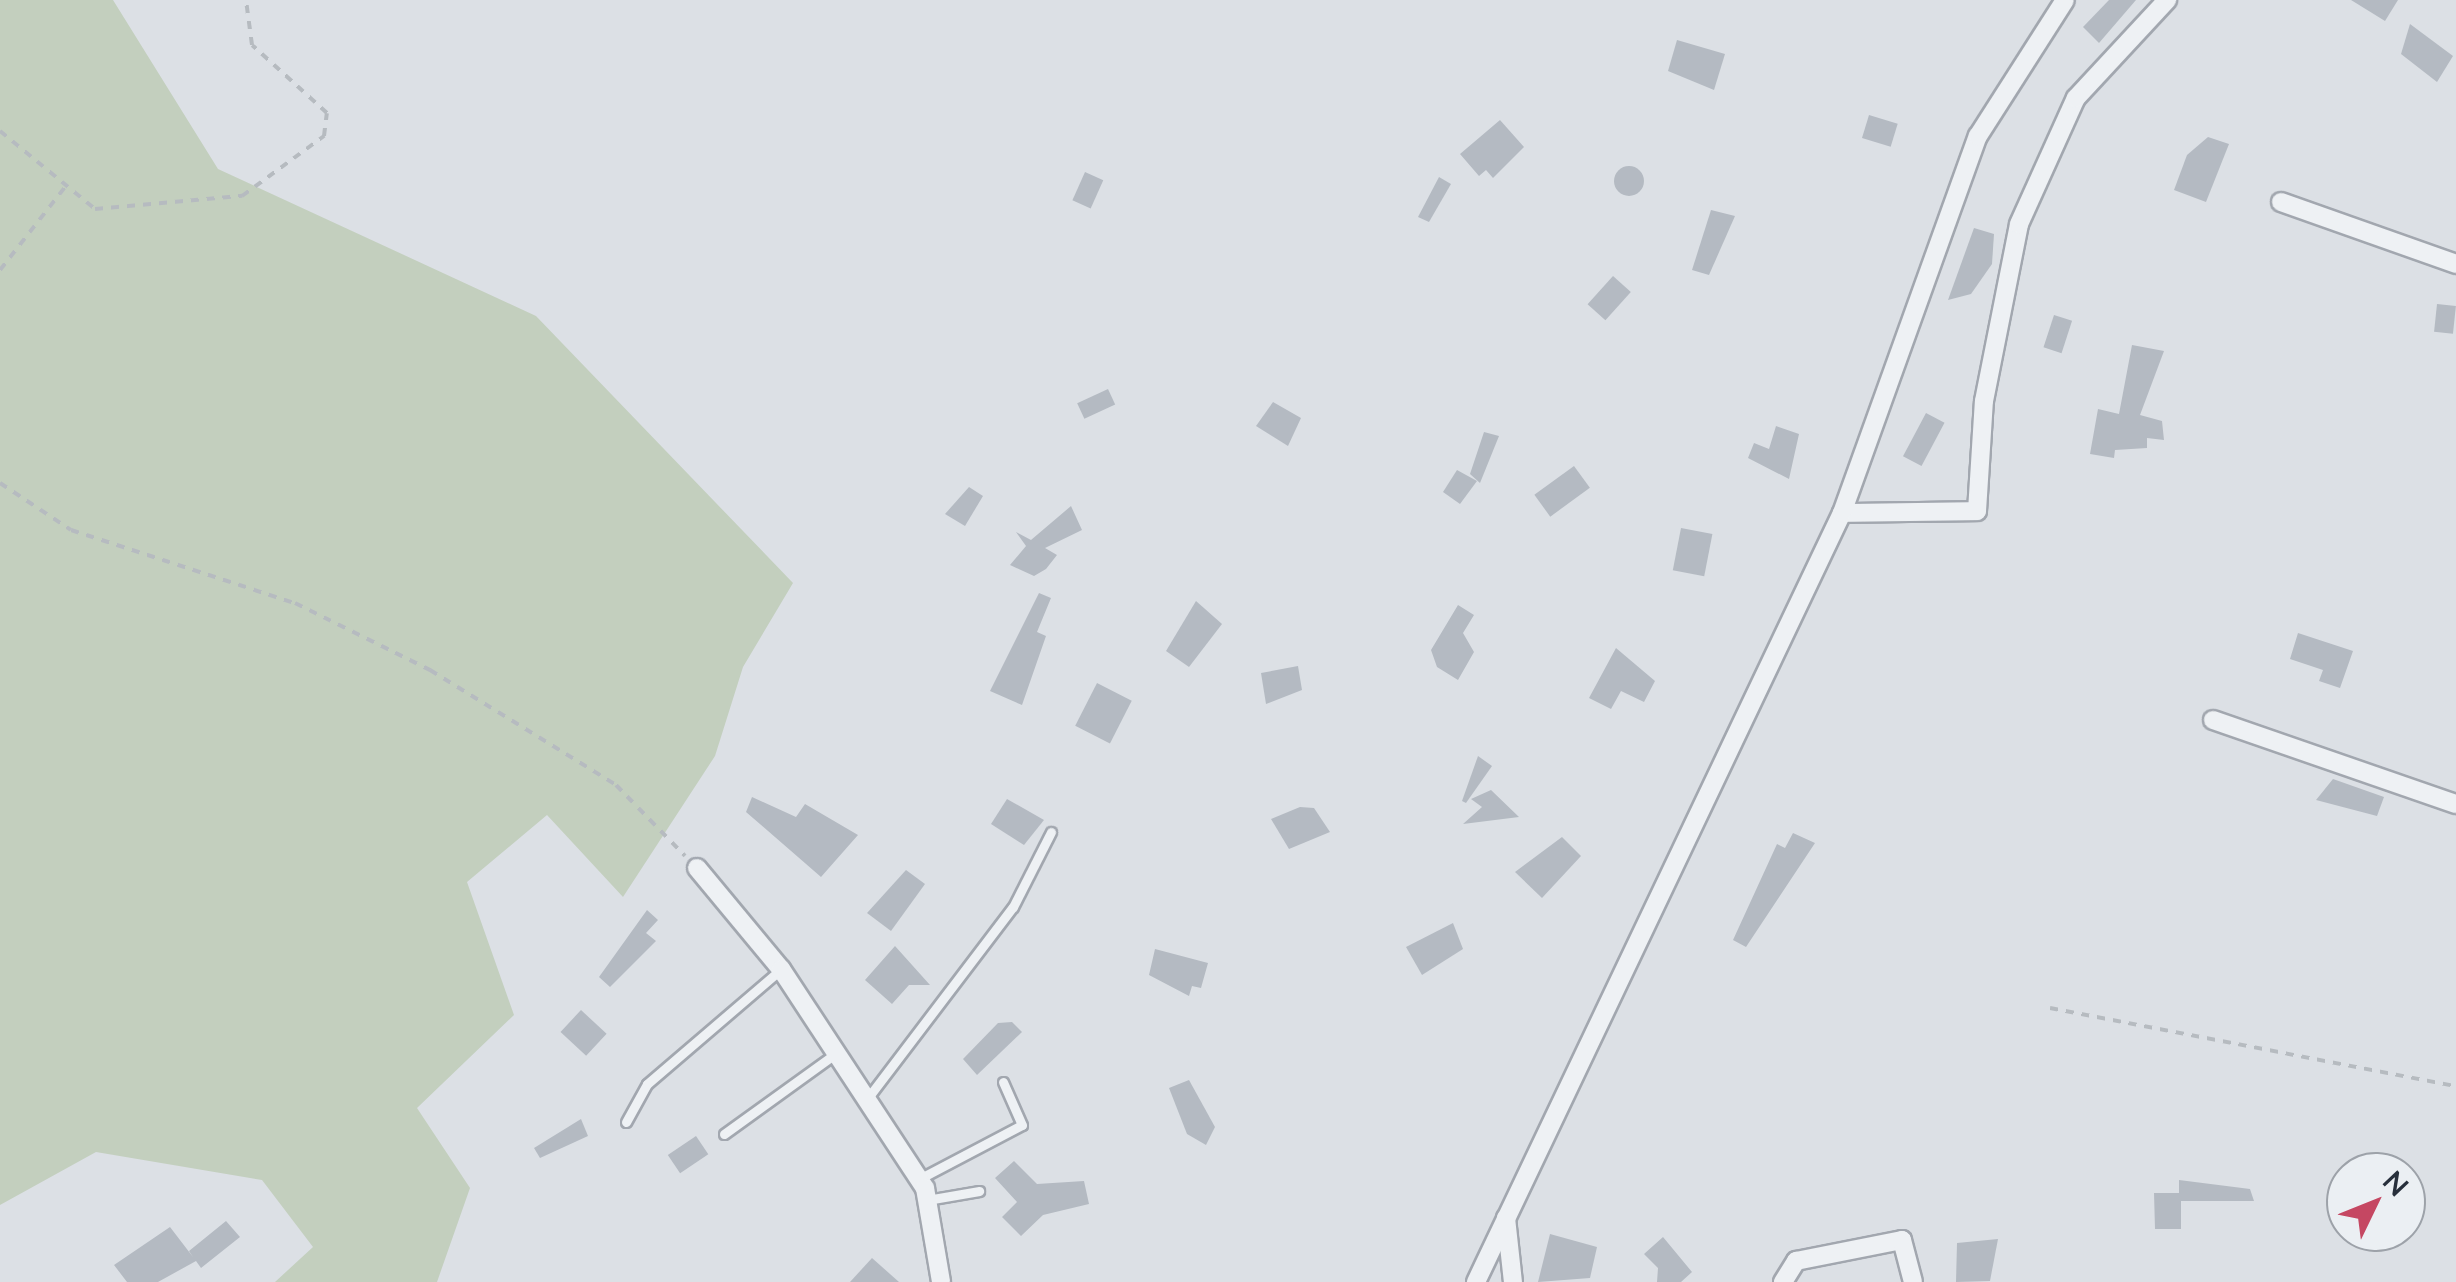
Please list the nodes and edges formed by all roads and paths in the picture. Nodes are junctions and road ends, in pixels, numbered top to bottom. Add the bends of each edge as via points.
1 (246, 0) edge
2 (2065, 0) edge
3 (2166, 0) edge
4 (0, 132) edge
5 (66, 186) junction
6 (2281, 202) dead end
7 (2456, 264) edge
8 (0, 270) edge
9 (0, 483) edge
10 (1842, 513) junction
11 (2213, 720) dead end
12 (2456, 804) edge
13 (1050, 832) dead end
14 (697, 868) joint
15 (781, 969) junction
16 (2050, 1008) dead end
17 (837, 1052) junction
18 (1004, 1082) dead end
19 (2456, 1086) edge
20 (867, 1099) junction
21 (626, 1122) dead end
22 (724, 1134) dead end
23 (919, 1179) junction
24 (979, 1191) dead end
25 (927, 1200) junction
26 (1506, 1218) junction
27 (941, 1282) edge
28 (1476, 1282) edge
29 (1513, 1282) edge
30 (1783, 1282) edge
31 (1913, 1282) edge

1 - 5 path via 252,45 314,95 327,113 324,136 242,196 202,206 95,209
2 - 10 street via 1967,161
3 - 10 street via 2076,98 2019,224 1984,401 1977,511
4 - 5 path
5 - 8 path
6 - 7 street
9 - 14 path via 72,530 296,603 537,728 616,784
10 - 26 street
11 - 12 street
13 - 20 lane via 1014,907
14 - 15 street
15 - 17 street
15 - 21 lane via 647,1084
16 - 19 path
17 - 20 street
17 - 22 lane
18 - 23 lane via 1022,1125
20 - 23 street
23 - 25 street
24 - 25 lane
25 - 27 street
26 - 28 street
26 - 29 street
30 - 31 street via 1796,1261 1902,1240

